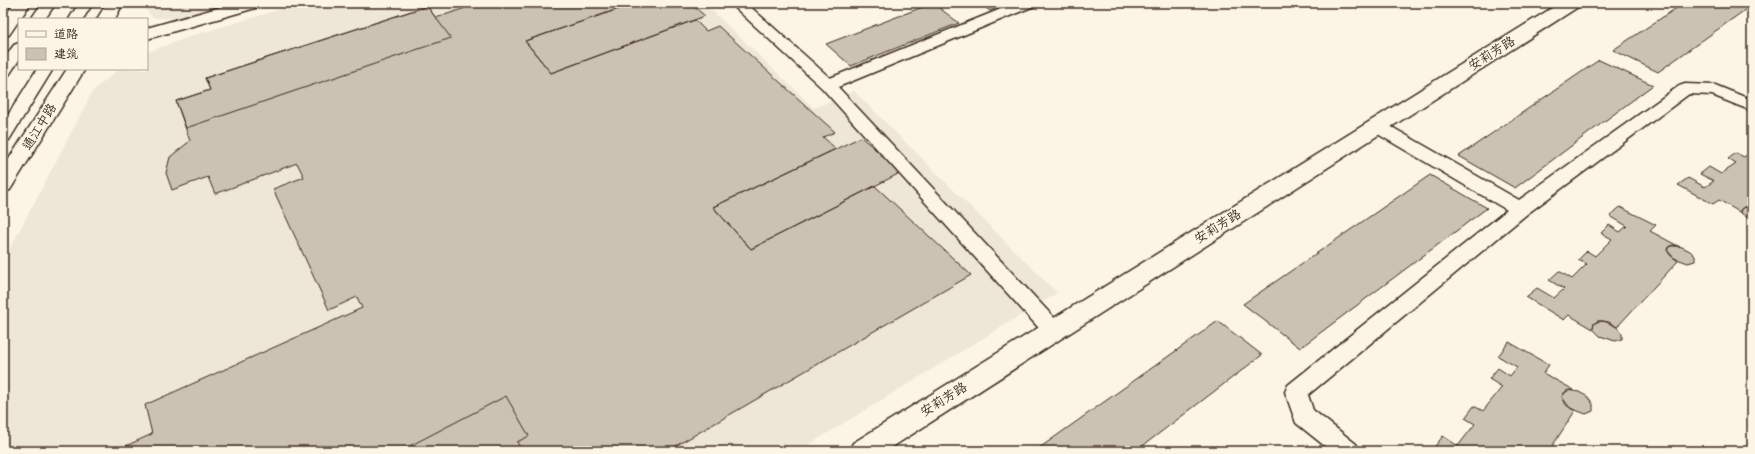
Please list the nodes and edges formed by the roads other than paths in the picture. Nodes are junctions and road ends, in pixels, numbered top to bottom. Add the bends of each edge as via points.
1 (23, 3) edge
2 (49, 3) edge
3 (86, 3) edge
4 (115, 3) edge
5 (253, 3) edge
6 (737, 3) edge
7 (1029, 3) edge
8 (1572, 3) edge
9 (39, 18) edge
10 (77, 18) edge
11 (107, 18) edge
12 (3, 31) edge
13 (148, 34) edge
14 (18, 50) edge
15 (44, 70) edge
16 (75, 70) edge
17 (3, 72) edge
18 (828, 85) junction
19 (1752, 106) edge
20 (1377, 126) junction
21 (3, 136) edge
22 (3, 185) edge
23 (1520, 209) junction
24 (1053, 330) junction
25 (863, 451) edge
26 (1348, 451) edge

1 - 12 street
2 - 9 lane
3 - 10 lane
4 - 11 street
5 - 13 street
6 - 18 lane
7 - 18 lane
8 - 20 street, 安莉芳路
14 - 17 lane
15 - 21 lane
16 - 22 street, 通江中路
18 - 24 lane
19 - 23 lane via 1715,90 1685,89
20 - 23 lane
20 - 24 street, 安莉芳路
23 - 26 lane via 1296,392 1304,416
24 - 25 street, 安莉芳路

